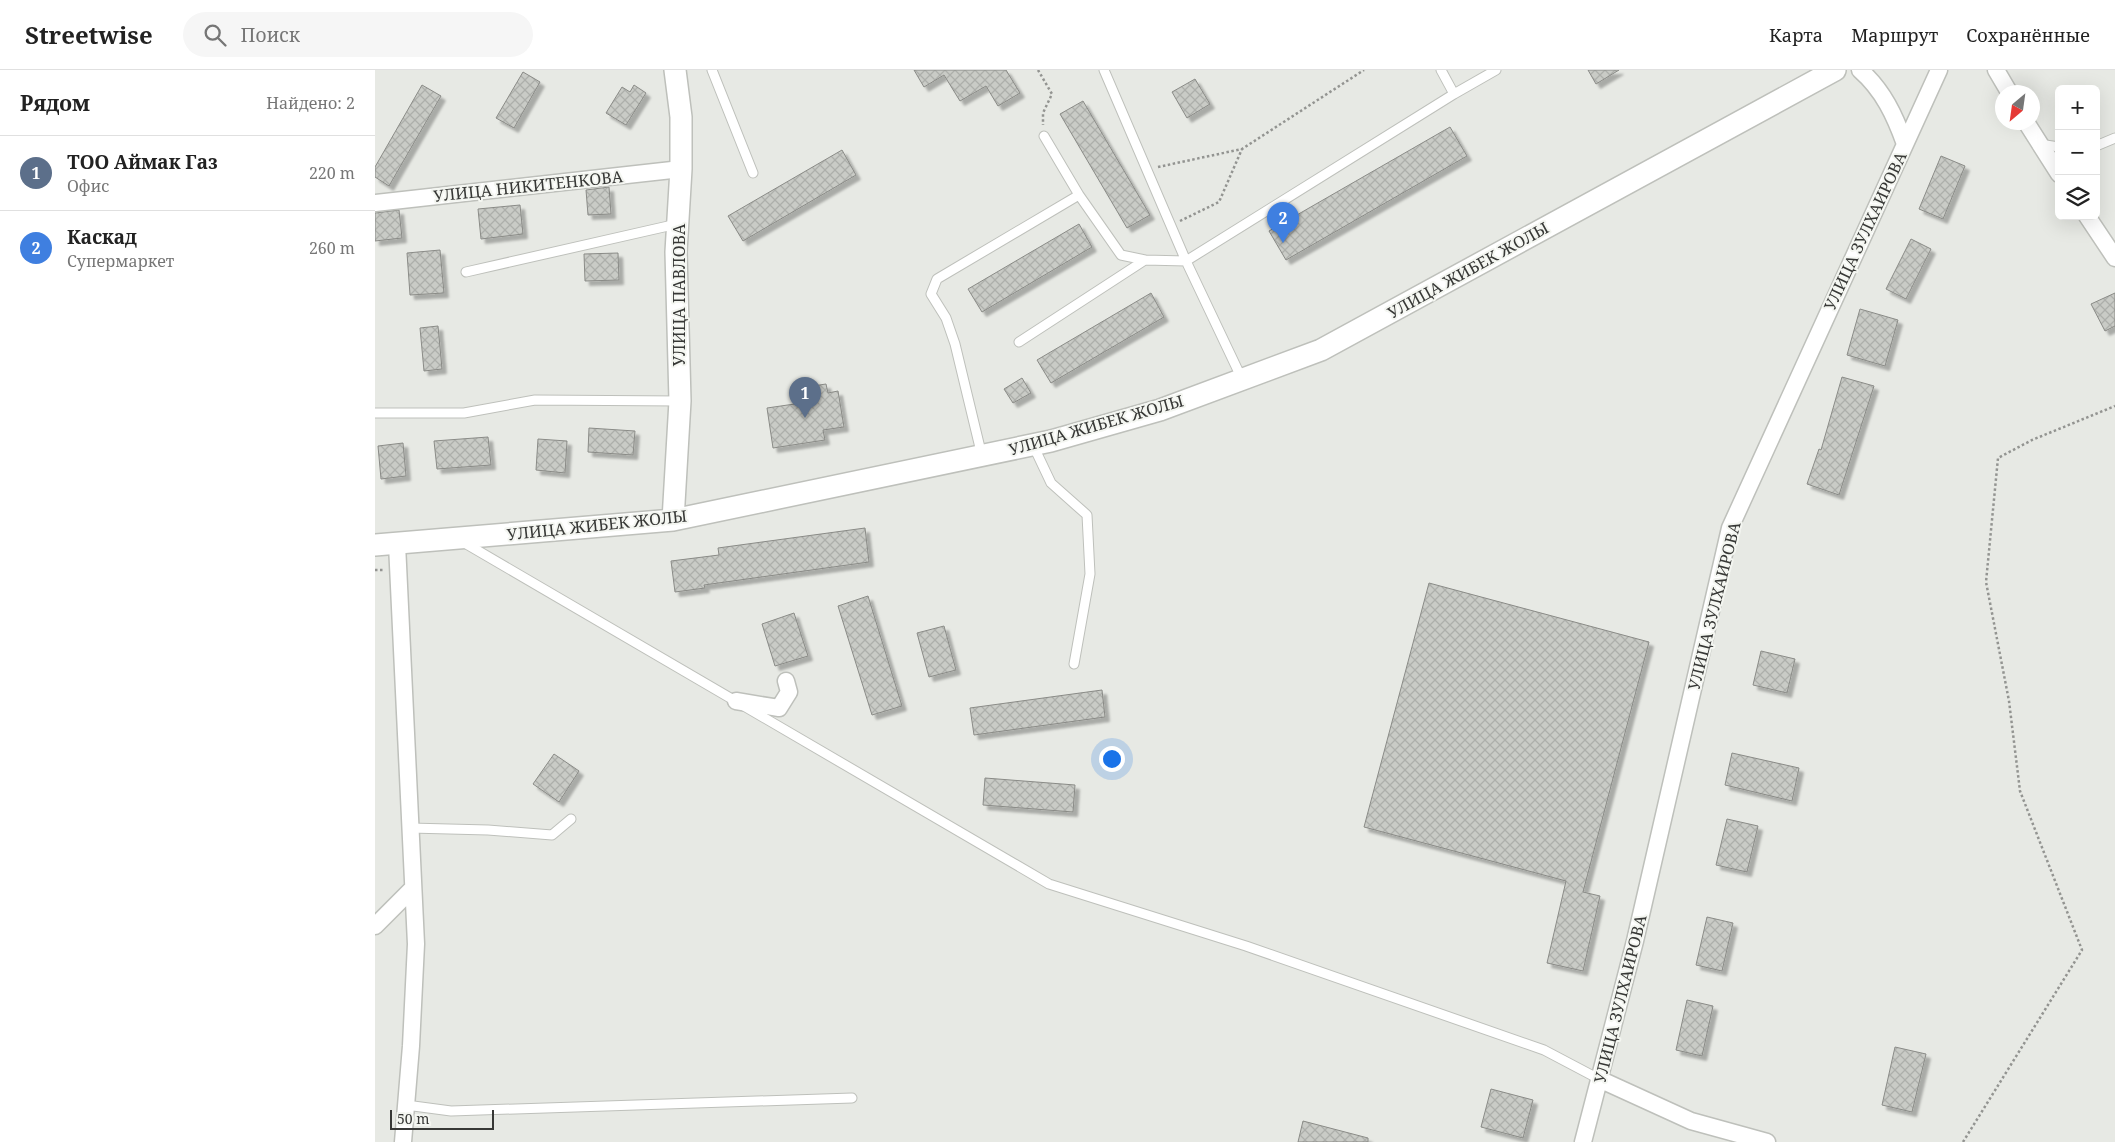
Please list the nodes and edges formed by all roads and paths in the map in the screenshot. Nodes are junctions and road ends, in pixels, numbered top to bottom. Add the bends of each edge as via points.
1 (675, 70) edge
2 (712, 70) edge
3 (1038, 70) edge
4 (1104, 70) edge
5 (1364, 70) edge
6 (1441, 70) edge
7 (1496, 70) edge
8 (1835, 70) edge
9 (1860, 70) edge
10 (1939, 70) edge
11 (1996, 70) edge
12 (2005, 85) edge
13 (1454, 94) junction
14 (2031, 130) edge
15 (1044, 136) joint
16 (2115, 138) edge
17 (1905, 144) junction
18 (2039, 144) junction
19 (2100, 144) edge
20 (2055, 146) edge
21 (1242, 149) junction
22 (2055, 168) edge
23 (681, 169) junction
24 (1148, 169) junction
25 (753, 173) dead end
26 (1079, 195) junction
27 (375, 203) edge
28 (2090, 220) edge
29 (678, 224) junction
30 (1172, 225) junction
31 (2115, 258) edge
32 (1145, 260) junction
33 (1186, 261) junction
34 (466, 272) dead end
35 (1019, 342) dead end
36 (1242, 380) junction
37 (680, 402) junction
38 (2115, 406) edge
39 (375, 413) edge
40 (1033, 445) junction
41 (982, 456) junction
42 (673, 520) junction
43 (457, 539) junction
44 (397, 544) junction
45 (375, 545) edge
46 (386, 569) dead end
47 (375, 570) edge
48 (1074, 664) dead end
49 (786, 681) dead end
50 (735, 702) junction
51 (571, 819) dead end
52 (410, 828) junction
53 (413, 888) junction
54 (375, 926) edge
55 (1599, 1079) junction
56 (852, 1098) dead end
57 (407, 1105) junction
58 (403, 1142) edge
59 (1583, 1142) edge
60 (1767, 1142) edge
61 (1963, 1142) edge

1 - 23 street, УЛИЦА ПАВЛОВА via 681,117
2 - 25 lane
3 - 15 path via 1052,94 1043,113
4 - 24 lane
5 - 21 path
6 - 13 lane
7 - 13 lane
8 - 36 street, УЛИЦА ЖИБЕК ЖОЛЫ via 1321,350
9 - 17 street via 1890,106
10 - 17 street, УЛИЦА ЗУЛХАИРОВА
11 - 12 street
13 - 33 lane
14 - 18 street
15 - 26 lane
16 - 19 lane
17 - 55 street, УЛИЦА ЗУЛХАИРОВА via 1730,528 1635,941
18 - 20 lane
18 - 22 street
21 - 24 path
21 - 30 path via 1219,202
23 - 27 street, УЛИЦА НИКИТЕНКОВА
23 - 29 street, УЛИЦА ПАВЛОВА
24 - 30 lane
26 - 32 lane via 1121,255
26 - 41 lane via 937,279 933,286 931,294 946,318 955,344
28 - 31 street
29 - 34 lane
29 - 37 street, УЛИЦА ПАВЛОВА
30 - 33 lane
32 - 33 lane
32 - 35 lane
33 - 36 lane
36 - 40 street, УЛИЦА ЖИБЕК ЖОЛЫ via 1161,410
37 - 39 lane via 535,400 463,413
37 - 42 street, УЛИЦА ПАВЛОВА
38 - 61 path via 1998,458 1986,582 2009,701 2020,792 2082,950
40 - 41 street, УЛИЦА ЖИБЕК ЖОЛЫ
40 - 48 lane via 1051,482 1087,515 1090,574
41 - 42 street, УЛИЦА ЖИБЕК ЖОЛЫ
42 - 43 street, УЛИЦА ЖИБЕК ЖОЛЫ
43 - 44 street, УЛИЦА ЖИБЕК ЖОЛЫ
43 - 50 lane
44 - 45 street, УЛИЦА ЖИБЕК ЖОЛЫ
44 - 52 street
46 - 47 path
49 - 50 street via 789,692 779,708
50 - 55 lane via 1049,884 1246,946 1544,1050
51 - 52 lane via 552,835
52 - 53 street
53 - 54 street
53 - 57 street via 416,944
55 - 59 street, УЛИЦА ЗУЛХАИРОВА
55 - 60 street via 1691,1121
56 - 57 lane via 451,1111
57 - 58 street

